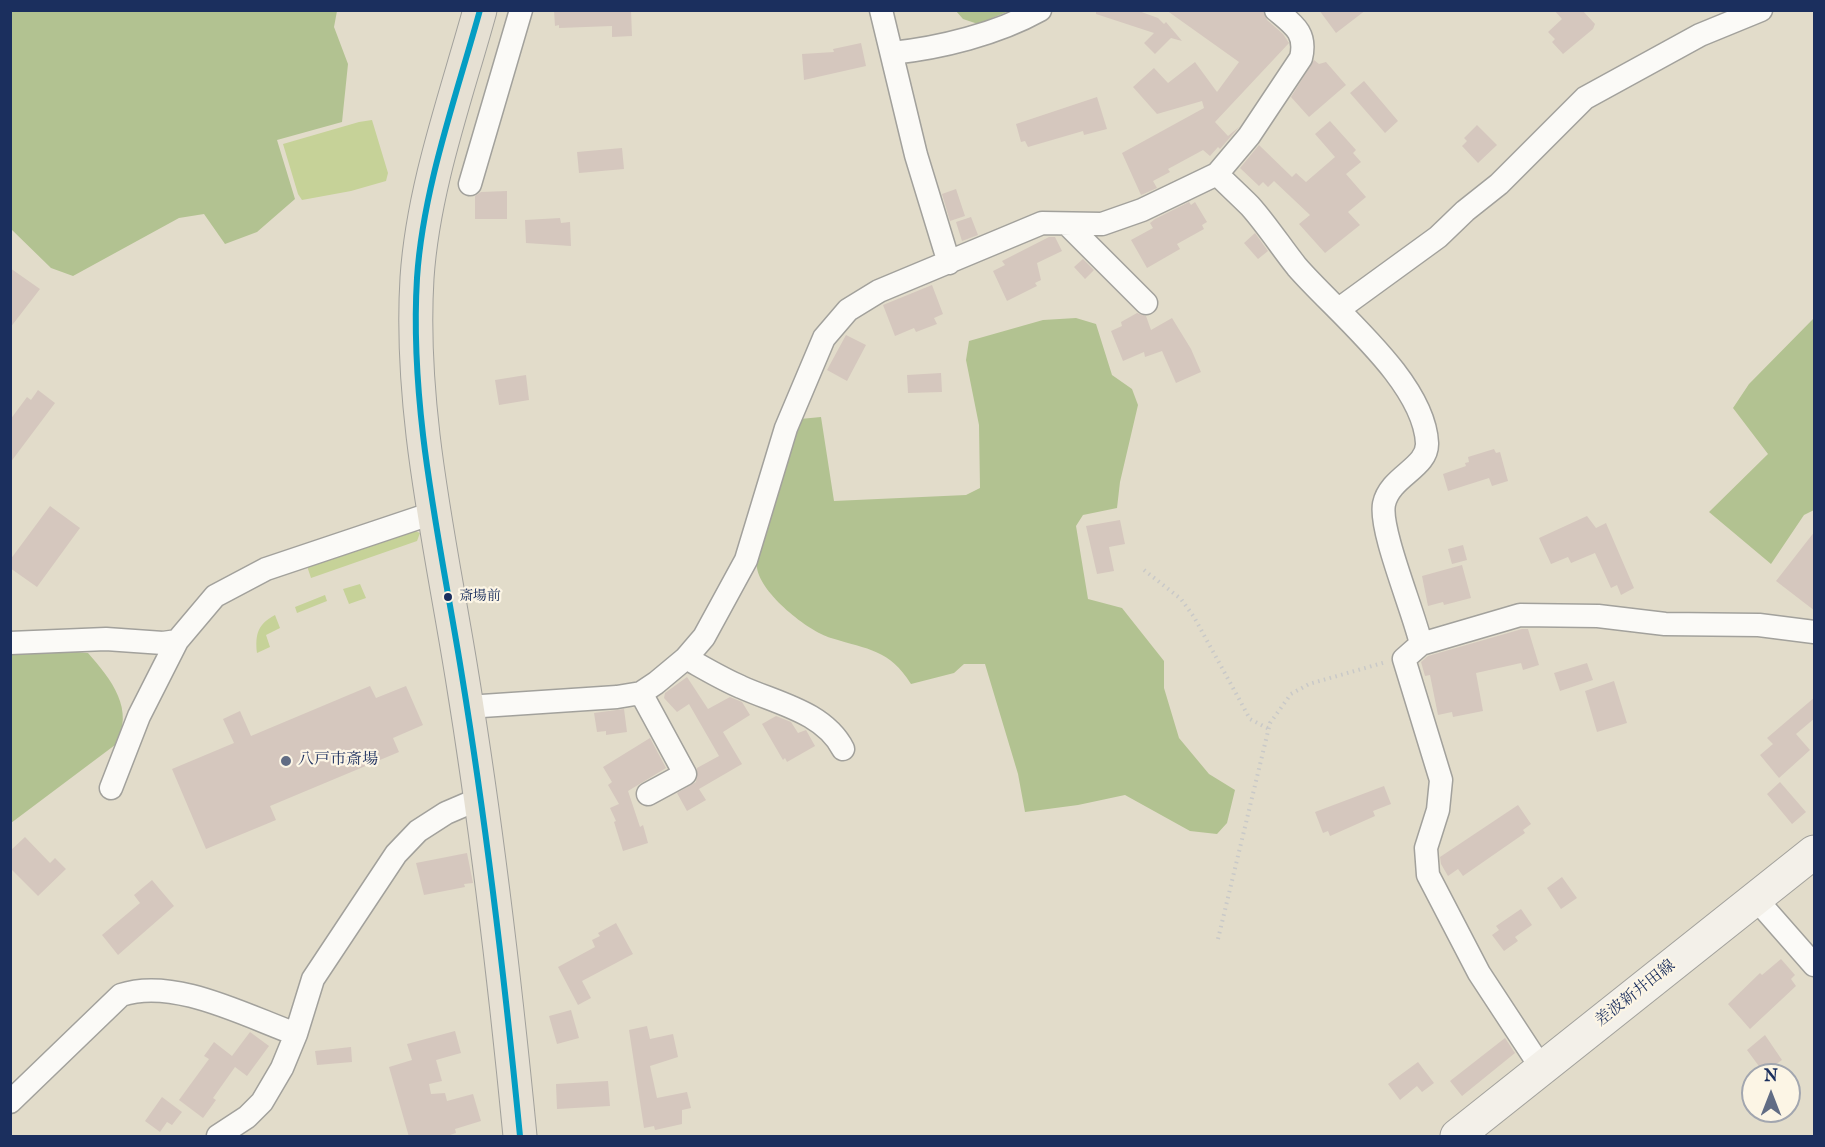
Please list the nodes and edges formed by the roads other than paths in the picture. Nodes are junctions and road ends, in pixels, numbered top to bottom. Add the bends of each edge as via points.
1 (480, 10) edge
2 (522, 10) edge
3 (881, 10) edge
4 (1040, 10) edge
5 (1276, 10) edge
6 (1761, 10) edge
7 (892, 53) junction
8 (1217, 174) junction
9 (470, 184) dead end
10 (1068, 225) junction
11 (949, 263) junction
12 (1146, 303) dead end
13 (1339, 309) junction
14 (436, 512) junction
15 (1815, 632) edge
16 (177, 641) junction
17 (10, 643) edge
18 (1421, 644) junction
19 (686, 658) junction
20 (641, 693) junction
21 (467, 707) junction
22 (843, 749) dead end
23 (111, 788) dead end
24 (648, 794) dead end
25 (481, 798) junction
26 (1815, 852) edge
27 (1756, 899) junction
28 (1815, 965) edge
29 (296, 1034) junction
30 (1542, 1069) junction
31 (10, 1102) edge
32 (218, 1137) edge
33 (520, 1137) edge
34 (1457, 1137) edge

1 - 14 main road via 430,197 418,274 415,330 419,406
2 - 9 street
3 - 7 street
4 - 7 street via 991,31
5 - 8 street via 1296,27 1304,44 1301,58 1249,136
6 - 13 street via 1700,34 1585,98 1499,184 1438,237
7 - 11 street via 916,155
8 - 10 street via 1102,224
8 - 13 street via 1251,207 1298,267
10 - 11 street via 1042,223
10 - 12 street
11 - 19 street via 879,291 848,310 824,338 786,428 746,560 704,638
13 - 18 street via 1391,367 1420,413 1426,430 1428,447 1423,460 1398,479 1384,504 1384,525
14 - 16 street via 240,581 215,596
14 - 21 main road
15 - 18 street via 1759,625 1665,624 1535,614
16 - 17 street via 78,639
16 - 23 street via 139,716
18 - 30 street via 1404,659 1441,780 1438,810 1426,848 1428,875 1479,973
19 - 20 street
19 - 22 street via 739,687 813,718 837,737
20 - 21 street
20 - 24 street via 685,774
21 - 25 main road
25 - 29 street via 418,831 396,854 313,979
25 - 33 main road
26 - 27 main road, 差波新井田線
27 - 28 street
27 - 30 main road, 差波新井田線
29 - 31 street via 174,992 134,991 121,995
29 - 32 street via 262,1102
30 - 34 main road, 差波新井田線

